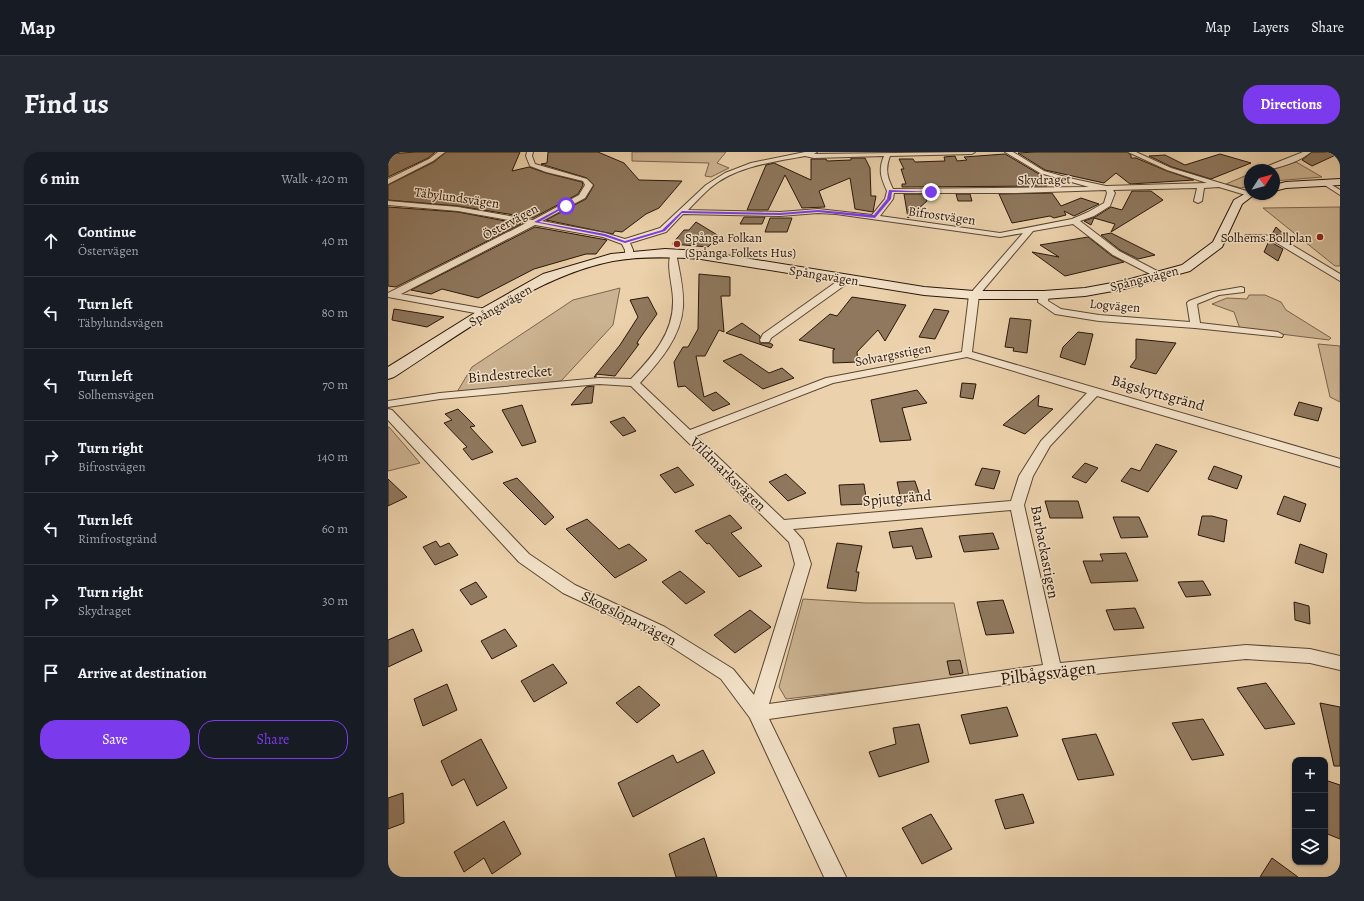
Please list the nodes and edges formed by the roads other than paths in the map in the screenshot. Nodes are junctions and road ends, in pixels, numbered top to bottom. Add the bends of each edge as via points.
1 (442, 152) edge
2 (530, 152) edge
3 (814, 152) edge
4 (972, 152) edge
5 (1008, 152) edge
6 (1131, 152) edge
7 (1308, 152) edge
8 (806, 154) junction
9 (887, 156) junction
10 (1280, 164) edge
11 (388, 182) edge
12 (1340, 182) edge
13 (1325, 183) junction
14 (1218, 185) junction
15 (1199, 186) junction
16 (1280, 186) edge
17 (1109, 189) junction
18 (890, 191) junction
19 (1244, 192) edge
20 (1340, 193) edge
21 (1244, 198) edge
22 (1198, 201) dead end
23 (388, 203) edge
24 (682, 212) junction
25 (875, 217) junction
26 (1074, 221) junction
27 (536, 222) junction
28 (1030, 230) junction
29 (1248, 237) dead end
30 (625, 242) junction
31 (675, 253) junction
32 (629, 256) junction
33 (1158, 276) junction
34 (846, 278) junction
35 (1340, 278) edge
36 (1242, 290) dead end
37 (390, 295) edge
38 (974, 295) junction
39 (1044, 295) junction
40 (486, 312) junction
41 (1195, 325) junction
42 (1278, 336) dead end
43 (765, 340) dead end
44 (967, 354) junction
45 (388, 374) edge
46 (634, 383) junction
47 (1095, 392) junction
48 (388, 404) edge
49 (388, 413) edge
50 (688, 435) junction
51 (1340, 463) edge
52 (1017, 505) junction
53 (780, 525) junction
54 (1340, 663) edge
55 (1053, 671) junction
56 (757, 713) junction
57 (835, 877) edge

1 - 11 street
2 - 27 street, Östervägen via 532,164 548,171 585,180 589,185 582,196
3 - 8 street
4 - 9 street
5 - 17 street via 1042,172
6 - 14 street
7 - 10 street
8 - 9 street
8 - 24 street via 751,165 727,174 708,186
9 - 18 street via 883,165 884,178
12 - 13 street
13 - 16 street
13 - 20 street
14 - 15 street, Skydraget
14 - 19 street
15 - 17 street, Skydraget
15 - 22 street via 1201,188
17 - 18 street, Skydraget
17 - 26 street, Bifrostvägen via 1111,193 1107,204
18 - 25 street via 889,199
21 - 33 street, Spångavägen via 1238,202 1218,244 1186,268
23 - 27 street, Täbylundsvägen via 452,208
24 - 25 street, Bifrostvägen via 780,214 818,211
24 - 30 street via 663,230
25 - 28 street, Bifrostvägen via 1000,235
26 - 28 street, Bifrostvägen
26 - 33 street via 1116,253
27 - 30 street, Täbylundsvägen via 605,235
27 - 37 street, Östervägen
28 - 38 street
29 - 35 street via 1274,238
30 - 32 street via 630,250
31 - 32 street, Spångavägen
31 - 34 street, Spångavägen
31 - 46 street via 673,258 678,307 672,332 658,357
32 - 40 street, Spångavägen via 611,258 548,277
33 - 39 street, Spångavägen via 1085,292
34 - 38 street, Spångavägen via 924,291
34 - 43 street
36 - 41 street via 1209,294 1192,303
37 - 40 street
38 - 39 street, Spångavägen
38 - 44 street
39 - 41 street, Logvägen via 1043,302 1058,312 1099,318
40 - 45 street, Spångavägen
41 - 42 street, Logvägen
44 - 47 street, Bågskyttsgränd
44 - 50 street, Solvargsstigen via 830,380
46 - 48 street, Bindestrecket via 599,381 440,396
46 - 50 street, Vildmarksvägen
47 - 51 street, Bågskyttsgränd
47 - 52 street, Barbackastigen via 1044,444 1026,476
49 - 56 street, Skogslöparvägen via 524,558 570,589 659,631 727,674
50 - 53 street, Vildmarksvägen
52 - 53 street, Spjutgränd
52 - 55 street, Barbackastigen
53 - 56 street, Vildmarksvägen via 796,540 803,564
54 - 55 street, Pilbågsvägen via 1310,656 1246,652
55 - 56 street, Pilbågsvägen
56 - 57 street, Skogslöparvägen

